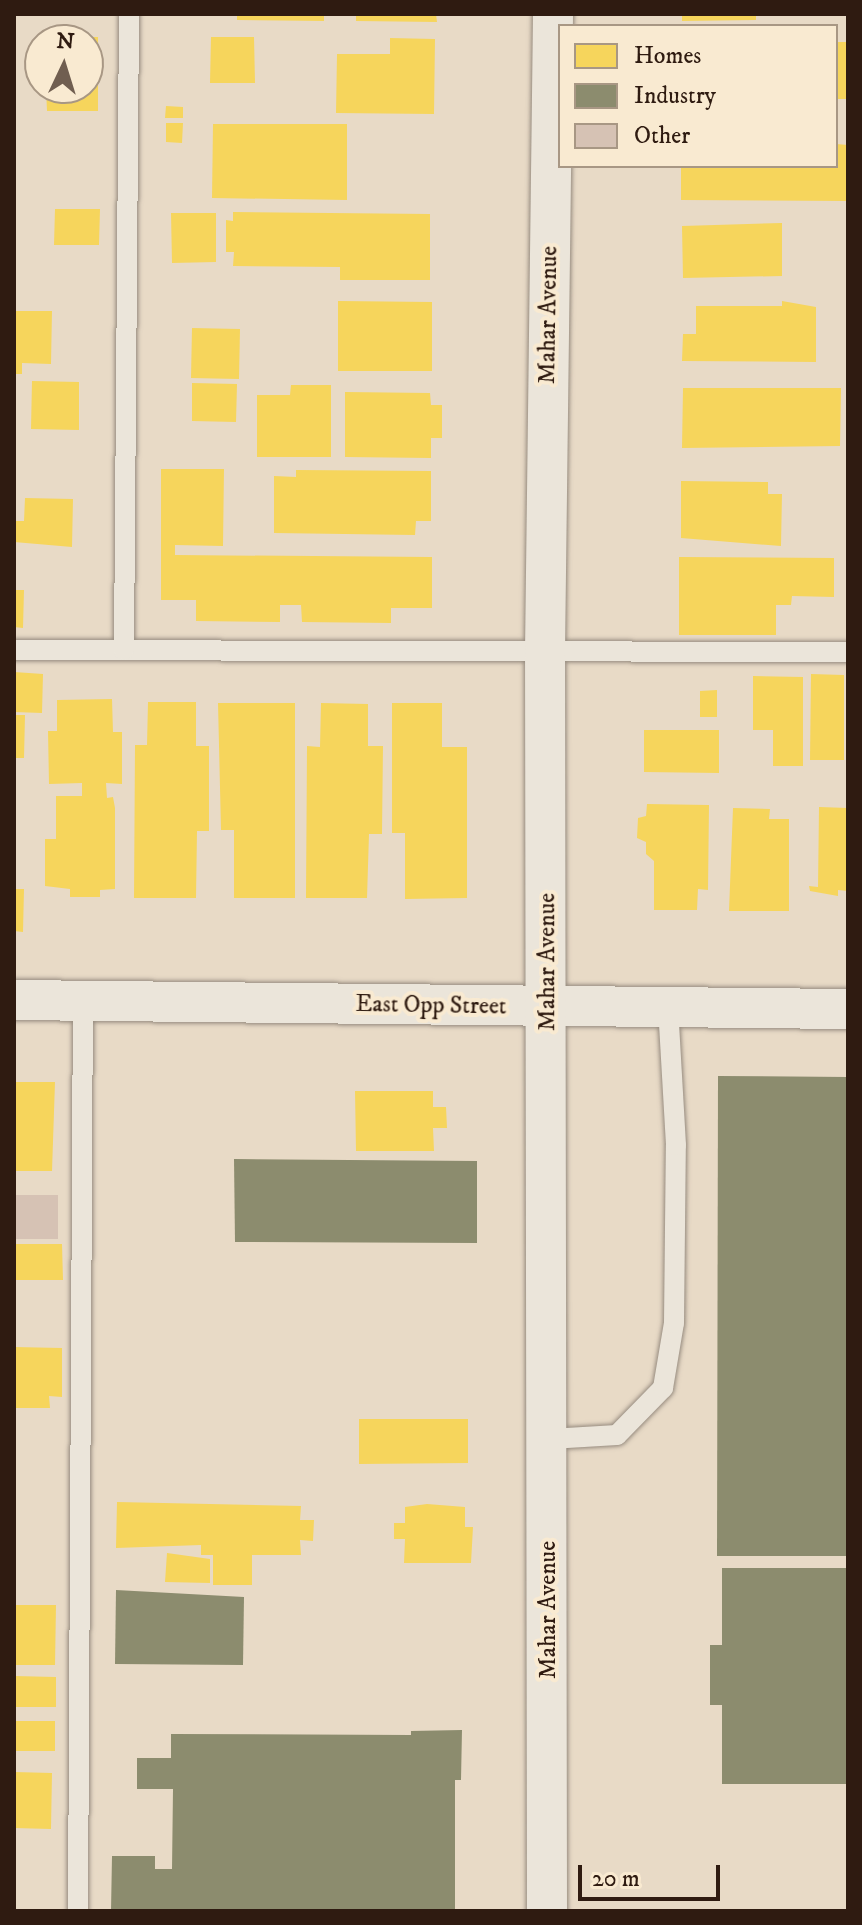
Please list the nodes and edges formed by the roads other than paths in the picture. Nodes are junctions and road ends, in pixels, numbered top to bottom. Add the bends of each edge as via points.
1 (129, 14) edge
2 (553, 14) edge
3 (14, 650) edge
4 (124, 650) junction
5 (545, 652) junction
6 (848, 652) edge
7 (14, 1000) edge
8 (83, 1000) junction
9 (548, 1008) junction
10 (668, 1008) junction
11 (848, 1009) edge
12 (550, 1439) junction
13 (78, 1911) edge
14 (547, 1911) edge

1 - 4 lane
2 - 5 street, Mahar Avenue
3 - 4 lane
4 - 5 lane
5 - 6 lane
5 - 9 street, Mahar Avenue
7 - 8 street, East Opp Street
8 - 9 street, East Opp Street
8 - 13 lane
9 - 10 street, East Opp Street
9 - 12 street, Mahar Avenue
10 - 11 street, East Opp Street
10 - 12 lane via 676,1145 674,1293 663,1388 617,1435
12 - 14 street, Mahar Avenue

